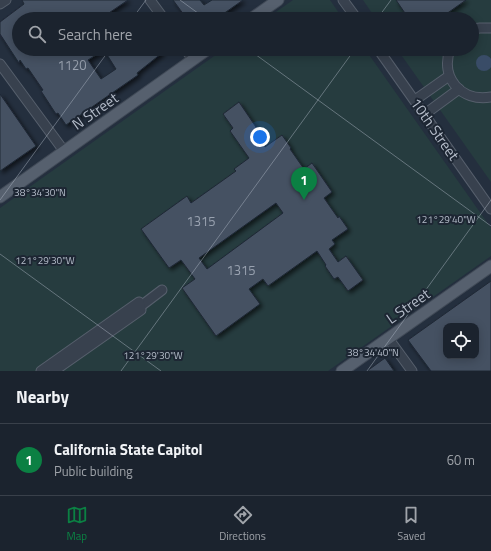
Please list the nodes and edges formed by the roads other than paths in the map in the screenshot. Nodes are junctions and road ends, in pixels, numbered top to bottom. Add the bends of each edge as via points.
1 (6, 0) edge
2 (150, 0) edge
3 (278, 0) edge
4 (343, 0) edge
5 (0, 4) edge
6 (159, 12) edge
7 (261, 12) edge
8 (352, 12) edge
9 (479, 28) edge
10 (491, 28) edge
11 (191, 56) edge
12 (198, 56) edge
13 (383, 56) edge
14 (449, 56) edge
15 (193, 59) junction
16 (0, 64) edge
17 (449, 76) junction
18 (459, 89) junction
19 (491, 97) edge
20 (414, 100) junction
21 (425, 114) junction
22 (64, 151) junction
23 (0, 196) edge
24 (491, 209) edge
25 (491, 266) edge
26 (162, 290) dead end
27 (141, 306) junction
28 (388, 338) junction
29 (41, 371) edge
30 (49, 371) edge
31 (54, 371) edge
32 (342, 371) edge
33 (412, 371) edge

1 - 5 street
2 - 6 street
3 - 7 main road
4 - 8 street
9 - 10 street
11 - 15 street
12 - 15 main road, N Street
13 - 20 street, 10th Street
14 - 17 street
15 - 22 main road, N Street
16 - 22 street
17 - 18 street
17 - 20 street
18 - 19 street via 474,97
18 - 21 street
20 - 21 street, 10th Street
21 - 24 street, 10th Street
22 - 23 main road, N Street
25 - 28 main road, L Street
26 - 27 street
27 - 29 street via 139,302
27 - 30 street
27 - 31 street via 141,310
28 - 32 main road, L Street
28 - 33 street

